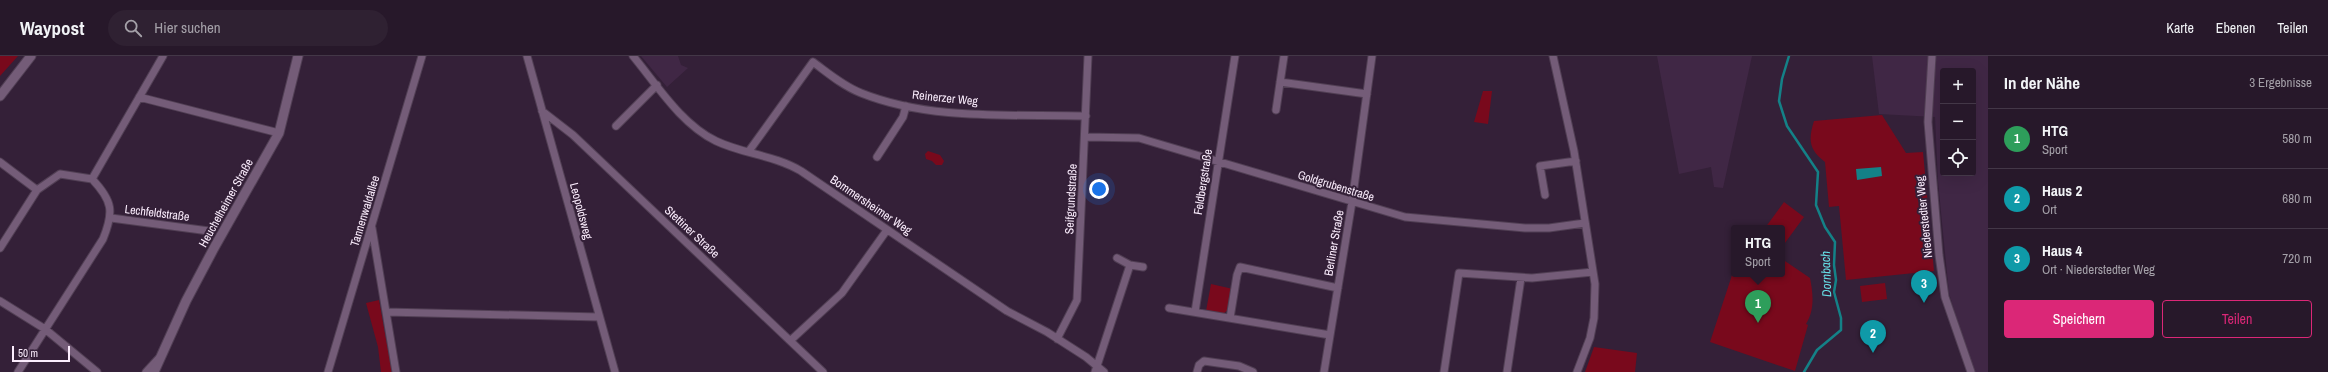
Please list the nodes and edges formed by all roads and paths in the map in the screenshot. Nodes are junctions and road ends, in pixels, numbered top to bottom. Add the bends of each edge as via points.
1 (32, 56) edge
2 (163, 56) edge
3 (298, 56) edge
4 (422, 56) edge
5 (527, 56) edge
6 (633, 56) edge
7 (1088, 56) edge
8 (1235, 56) edge
9 (1284, 56) edge
10 (1372, 56) edge
11 (1553, 56) edge
12 (1932, 56) edge
13 (1280, 82) junction
14 (657, 85) junction
15 (1367, 94) junction
16 (0, 96) edge
17 (139, 97) junction
18 (906, 106) junction
19 (1276, 110) dead end
20 (542, 111) junction
21 (1086, 116) junction
22 (616, 126) dead end
23 (279, 133) junction
24 (1086, 137) junction
25 (749, 151) junction
26 (877, 157) dead end
27 (1218, 161) junction
28 (1576, 161) junction
29 (0, 162) edge
30 (92, 179) junction
31 (37, 190) junction
32 (1545, 195) dead end
33 (1352, 202) junction
34 (111, 218) junction
35 (1584, 223) junction
36 (372, 226) junction
37 (208, 230) dead end
38 (887, 230) junction
39 (0, 248) edge
40 (1117, 258) dead end
41 (1130, 265) junction
42 (1143, 267) dead end
43 (1593, 272) junction
44 (1521, 278) junction
45 (1338, 288) junction
46 (0, 301) edge
47 (1169, 308) dead end
48 (386, 312) junction
49 (1195, 312) junction
50 (599, 317) junction
51 (1230, 318) junction
52 (45, 329) junction
53 (1330, 334) junction
54 (1056, 338) junction
55 (791, 340) junction
56 (159, 357) junction
57 (1096, 369) edge
58 (18, 372) edge
59 (97, 372) edge
60 (146, 372) edge
61 (154, 372) edge
62 (328, 372) edge
63 (396, 372) edge
64 (615, 372) edge
65 (823, 372) edge
66 (1104, 372) edge
67 (1197, 372) edge
68 (1253, 372) edge
69 (1324, 372) edge
70 (1444, 372) edge
71 (1507, 372) edge
72 (1577, 372) edge
73 (1971, 372) edge

1 - 16 street
2 - 17 street
3 - 23 street, Heuchelheimer Straße
4 - 36 street, Tannenwaldallee
5 - 20 street, Leopoldsweg
6 - 14 street, Bommersheimer Weg
7 - 21 street, Seifgrundstraße
8 - 27 street, Feldbergstraße
9 - 13 street
10 - 15 street, Berliner Straße
11 - 28 street
12 - 73 street, Niederstedter Weg via 1928,122 1940,262 1945,296
13 - 15 street
13 - 19 street
14 - 22 street
14 - 25 street, Bommersheimer Weg via 684,117 703,133 716,141
15 - 33 street, Berliner Straße
17 - 23 street
17 - 30 street
18 - 21 street, Reinerzer Weg via 950,112
18 - 25 street, Reinerzer Weg via 860,93 813,62
18 - 26 street via 903,117
20 - 50 street, Leopoldsweg
20 - 55 street, Stettiner Straße via 573,135
21 - 24 street, Seifgrundstraße
23 - 56 street, Heuchelheimer Straße via 214,248
24 - 27 street, Goldgrubenstraße via 1140,138
24 - 54 street, Seifgrundstraße via 1077,300
25 - 38 street, Bommersheimer Weg via 795,167
27 - 33 street, Goldgrubenstraße
27 - 49 street, Feldbergstraße
28 - 32 street via 1540,166
28 - 35 street
29 - 31 street
30 - 31 street via 60,174
30 - 34 street, Lechfeldstraße via 109,203
31 - 39 street
33 - 35 street, Goldgrubenstraße via 1397,216 1462,224 1538,229
33 - 45 street, Berliner Straße
34 - 37 street, Lechfeldstraße
34 - 52 street via 103,239
35 - 43 street
36 - 48 street
36 - 62 street, Tannenwaldallee
38 - 54 street, Bommersheimer Weg via 1007,312
38 - 55 street via 842,293
40 - 41 street
41 - 42 street
41 - 57 street
43 - 44 street
43 - 72 street via 1594,318 1588,345
44 - 70 street via 1459,273
44 - 71 street
45 - 51 street via 1240,267
45 - 53 street, Berliner Straße
46 - 52 street
47 - 49 street
48 - 50 street
48 - 63 street
49 - 51 street
50 - 64 street, Leopoldsweg
51 - 53 street
52 - 58 street
52 - 59 street
53 - 69 street, Berliner Straße
54 - 57 street, Bommersheimer Weg
55 - 65 street, Stettiner Straße
56 - 60 street, Heuchelheimer Straße
56 - 61 street, Heuchelheimer Straße
57 - 66 street, Bommersheimer Weg
67 - 68 street via 1199,365 1204,361 1239,366

